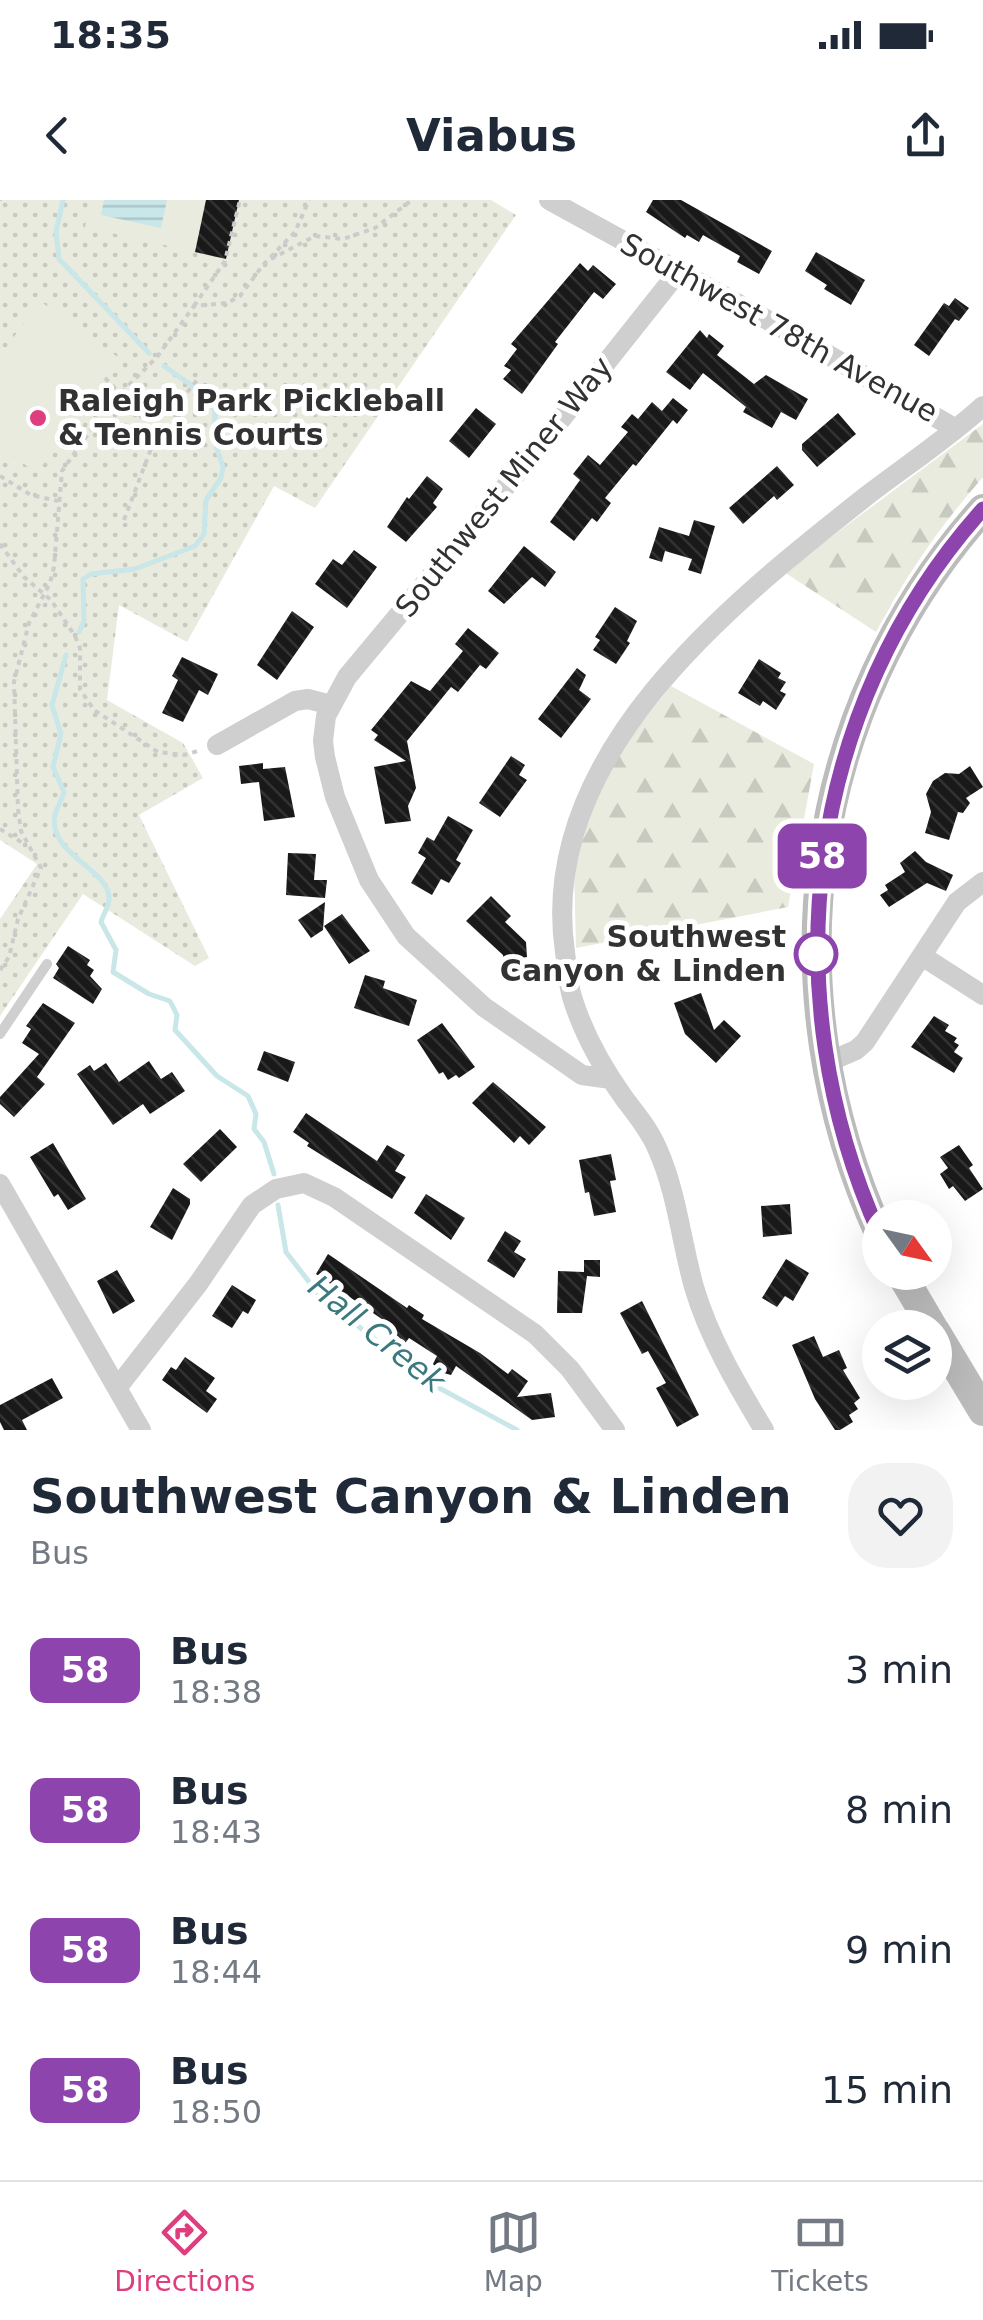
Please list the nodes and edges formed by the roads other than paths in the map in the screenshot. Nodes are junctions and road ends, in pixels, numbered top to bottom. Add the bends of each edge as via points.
1 (549, 200) edge
2 (679, 271) junction
3 (983, 406) edge
4 (956, 428) junction
5 (983, 508) edge
6 (332, 705) junction
7 (217, 745) road end
8 (983, 882) edge
9 (922, 956) junction
10 (47, 964) dead end
11 (983, 995) edge
12 (0, 1034) edge
13 (826, 1062) junction
14 (612, 1079) junction
15 (0, 1184) edge
16 (866, 1200) edge
17 (952, 1359) edge
18 (117, 1388) junction
19 (983, 1411) edge
20 (140, 1430) edge
21 (615, 1430) edge
22 (764, 1430) edge

1 - 2 street, Southwest 78th Avenue
2 - 4 street, Southwest 78th Avenue
2 - 6 street, Southwest Miner Way via 356,665
3 - 4 street
4 - 14 street via 802,548 706,634 631,723 585,800 564,874 562,930 571,993
5 - 13 main road via 889,644 834,792 817,898
6 - 7 street via 294,700
6 - 14 street, Southwest Miner Way via 323,741 334,797 369,880 406,936 484,1007 582,1075
8 - 9 street via 958,902
9 - 11 street
9 - 13 street via 864,1042
10 - 12 lane
13 - 16 main road
14 - 22 street via 652,1135 706,1322
15 - 18 street
17 - 19 main road
18 - 20 street
18 - 21 street via 252,1205 304,1182 535,1334

